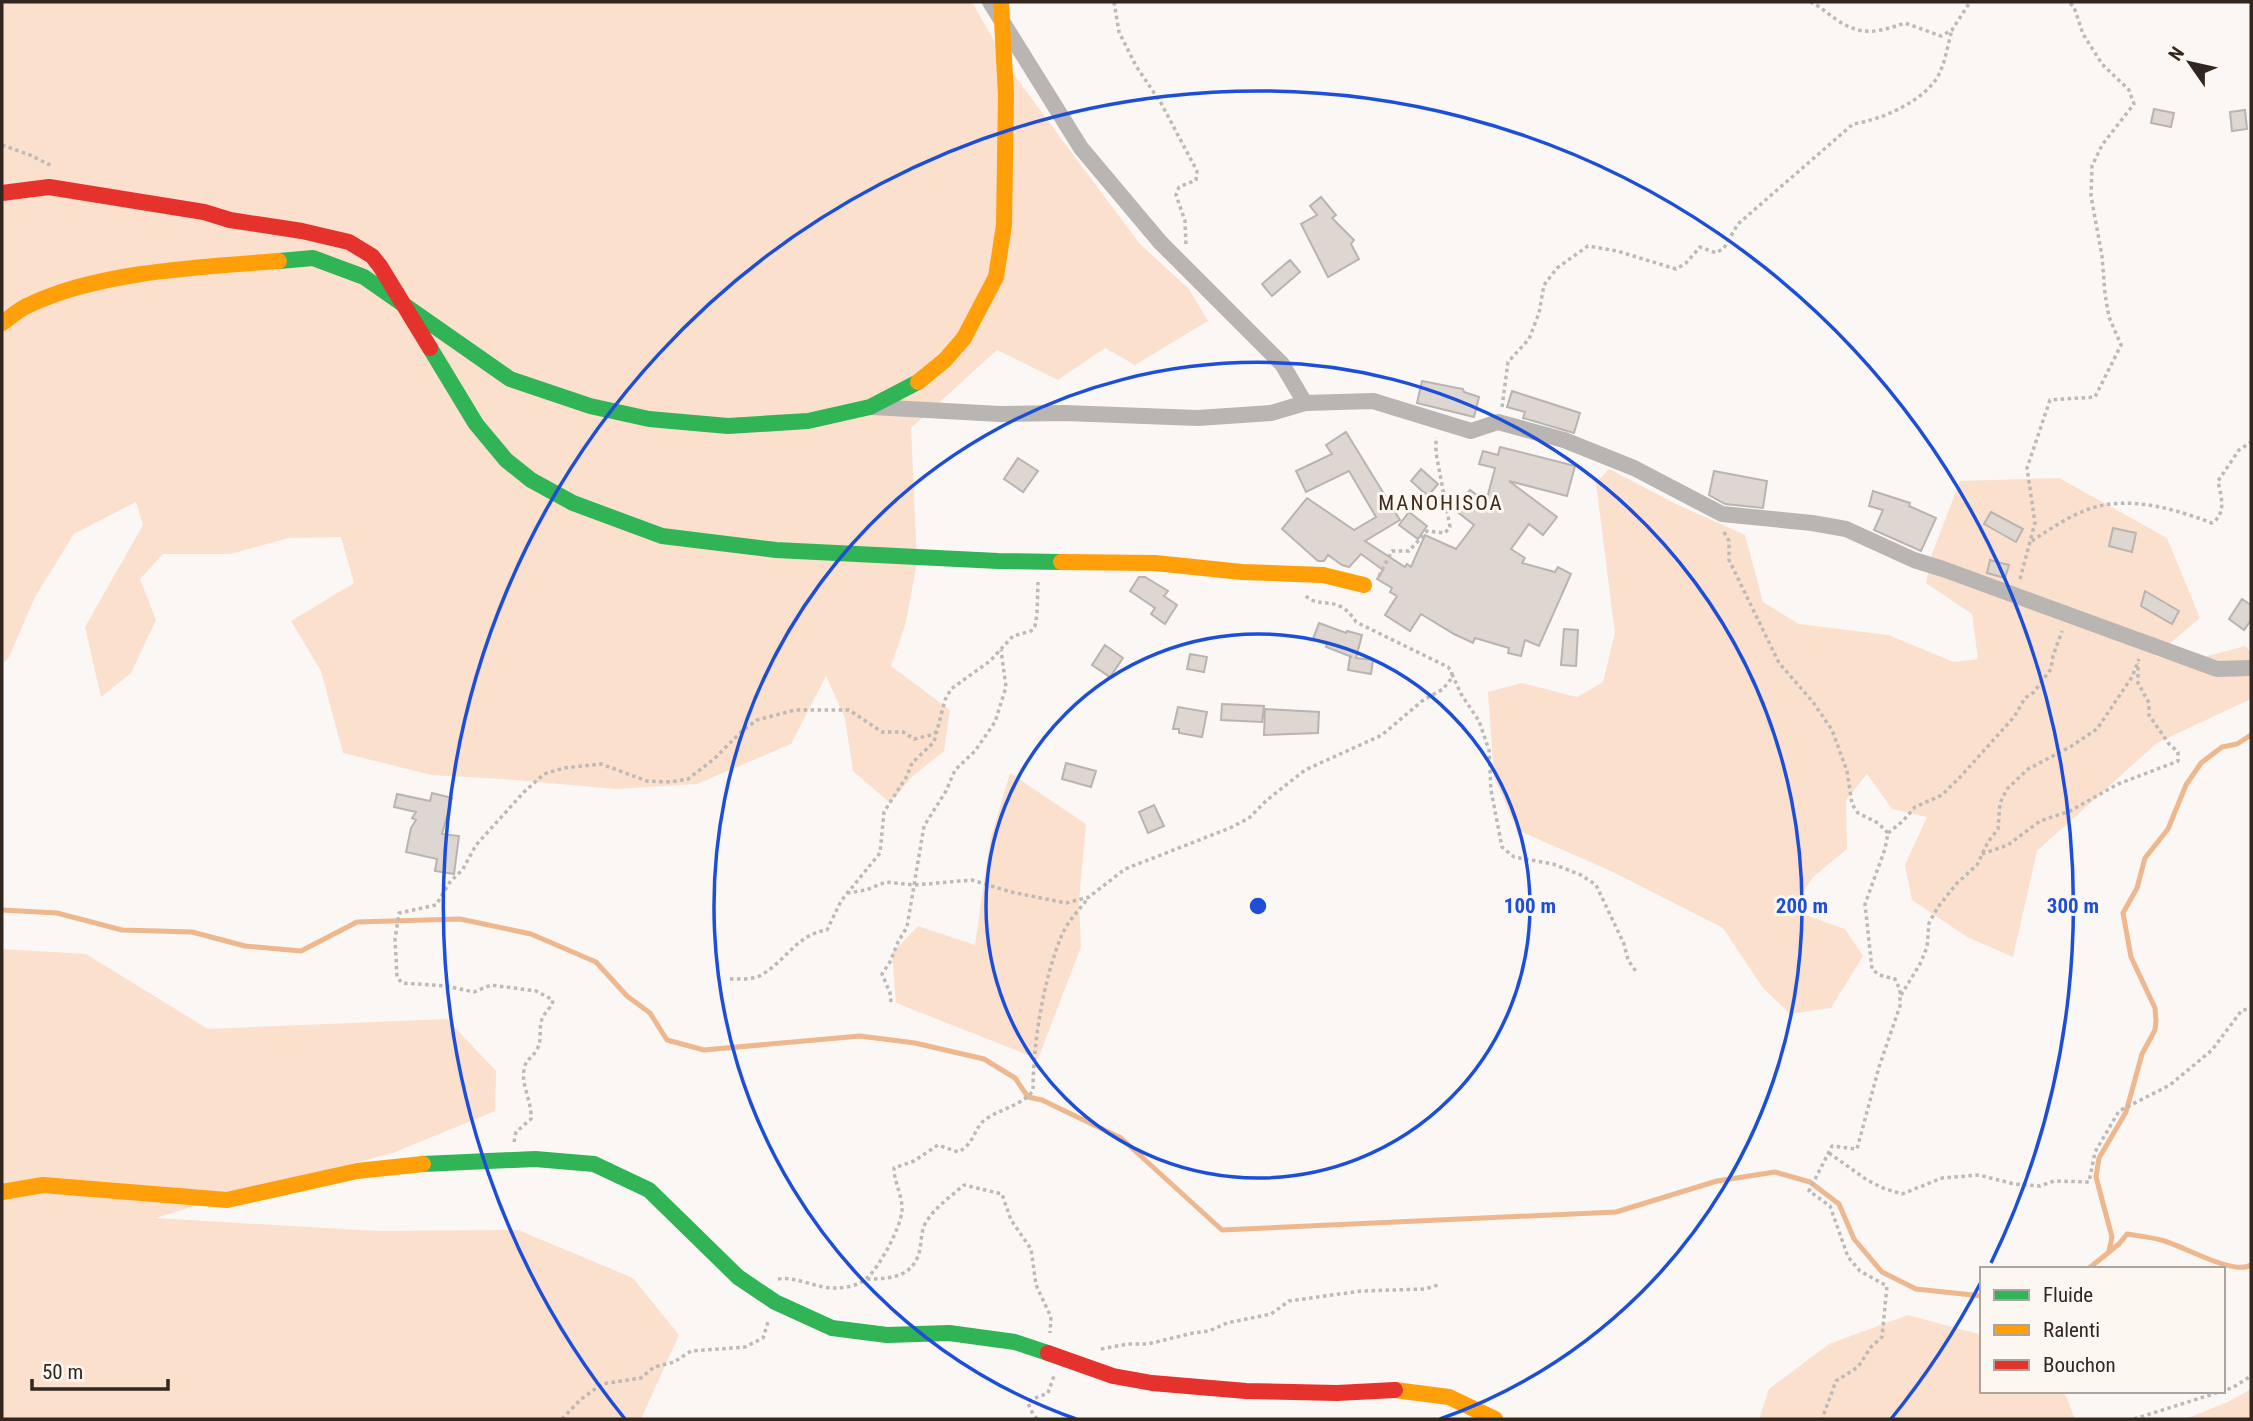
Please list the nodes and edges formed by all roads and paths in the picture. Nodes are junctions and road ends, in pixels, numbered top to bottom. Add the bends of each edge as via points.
1 (989, 2) edge
2 (1001, 2) edge
3 (1114, 2) edge
4 (1810, 2) edge
5 (1970, 2) edge
6 (2069, 2) edge
7 (1003, 23) junction
8 (1952, 30) junction
9 (2, 193) edge
10 (1183, 265) junction
11 (403, 303) junction
12 (2, 323) edge
13 (1305, 403) junction
14 (870, 407) junction
15 (1436, 421) junction
16 (1498, 422) junction
17 (2251, 443) edge
18 (1723, 530) dead end
19 (2030, 542) junction
20 (1038, 562) junction
21 (1297, 574) junction
22 (1364, 584) joint
23 (2014, 595) junction
24 (2064, 615) junction
25 (2147, 643) junction
26 (1000, 650) junction
27 (2137, 661) junction
28 (2251, 668) edge
29 (1452, 672) junction
30 (938, 731) junction
31 (1888, 833) junction
32 (1982, 854) junction
33 (914, 885) junction
34 (847, 893) junction
35 (1089, 897) junction
36 (1637, 973) dead end
37 (730, 979) dead end
38 (1900, 997) junction
39 (891, 1002) dead end
40 (2251, 1009) edge
41 (1829, 1153) junction
42 (516, 1159) junction
43 (2, 1192) edge
44 (867, 1279) junction
45 (1438, 1285) dead end
46 (768, 1298) junction
47 (1100, 1349) dead end
48 (1059, 1356) junction
49 (2251, 1376) edge
50 (2225, 1390) edge
51 (2219, 1393) edge
52 (562, 1419) edge
53 (1037, 1419) edge
54 (1495, 1419) edge
55 (1822, 1419) edge
56 (2134, 1419) edge

1 - 7 street
2 - 7 street
3 - 10 path via 1119,32 1197,171 1196,180 1179,187 1176,195 1185,221
4 - 8 path via 1867,33 1905,23 1941,36
5 - 8 path
6 - 19 path via 2102,64 2129,90 2134,104 2092,166 2091,196 2105,294 2121,345 2095,397 2050,400 2027,468 2035,523
7 - 10 street via 1082,148
7 - 14 street via 1004,225 996,277 970,328 945,360 917,383
8 - 16 path via 1940,74 1922,96 1872,121 1853,124 1738,224 1716,253 1700,247 1676,269 1588,246 1557,268 1544,285 1529,339 1508,362
9 - 11 street via 49,187 349,242 372,256
10 - 13 street via 1282,364
11 - 12 street via 364,277 313,258 183,269 93,283 28,305
11 - 14 street via 510,379 590,406 649,419 728,426 807,421
11 - 20 street via 476,424 506,460 573,503 662,536 776,550
13 - 14 street via 1271,413 1198,418
13 - 15 street via 1373,401
15 - 16 street via 1471,431
15 - 22 path via 1436,453 1450,527 1445,533 1427,531 1409,551 1392,551 1374,585
16 - 23 street via 1564,440 1622,463 1722,514 1846,529 1914,560
17 - 19 path via 2239,450 2218,481 2223,512 2212,523 2170,509 2129,503 2092,508
18 - 31 path via 1729,541 1729,560 1779,663 1832,730 1847,771 1852,804
19 - 23 path
20 - 21 street via 1156,562
20 - 26 path via 1035,626 1013,636
21 - 22 street
21 - 29 path via 1299,586 1312,601 1337,603 1356,622
23 - 24 street
24 - 25 street
24 - 31 path via 2051,669 2014,717 1942,794 1915,807
25 - 27 path
25 - 28 street via 2217,669
26 - 30 path via 951,689
26 - 33 path via 1006,687 995,722 955,770 924,826
27 - 32 path via 2132,677 2097,729 2028,769 2007,789 2000,803 1998,829
27 - 32 path via 2138,683 2149,703 2149,715 2178,752 2178,761 2040,821 2008,845
29 - 35 path via 1443,689 1382,735 1305,770 1249,818 1125,869
29 - 36 path via 1489,750 1502,847 1514,857 1553,864 1596,885
30 - 34 path via 884,812 880,853
30 - 42 path via 914,739 903,732 882,733 849,710 794,710 757,720 688,779 647,781 601,764 544,774 476,845 436,905 399,913 395,939 397,977 402,983 474,992 491,985 536,991 553,1000 543,1016 536,1051 525,1062 522,1078 532,1106 531,1119 516,1132
31 - 38 path via 1865,904 1872,969 1895,979
32 - 38 path via 1929,923 1927,947
33 - 34 path via 886,882
33 - 35 path via 972,880 1066,903
33 - 39 path via 907,927 882,974
34 - 37 path via 828,930 800,941 765,974
35 - 44 path via 1061,935 1051,968 1036,1033 1033,1091 1019,1104 984,1120 968,1147 958,1152 938,1145 894,1168 902,1212 885,1253
38 - 41 path via 1857,1149 1832,1146
40 - 41 path via 2242,1010 2212,1050 2170,1085 2119,1111 2095,1152 2089,1182 2054,1181 2039,1186 1979,1175 1942,1178 1902,1194 1867,1180
41 - 55 path via 1809,1191 1830,1206 1848,1257 1860,1271 1887,1286 1882,1337 1858,1367 1836,1381
42 - 43 street via 357,1171 227,1200 43,1185
42 - 46 street via 594,1164 649,1190 738,1277
44 - 46 path via 834,1289 787,1278 771,1281
44 - 48 path via 904,1274 918,1258 925,1225 964,1185 1002,1194 1031,1249 1036,1285 1051,1317 1050,1334
45 - 47 path via 1289,1301 1271,1314 1209,1331 1148,1345
46 - 48 street via 832,1328 887,1335 949,1333 1015,1342
46 - 52 path via 763,1338 745,1347 691,1351 654,1367 641,1378 602,1384
48 - 53 path via 1048,1393 1028,1401
48 - 54 street via 1114,1376 1152,1383 1246,1391 1393,1390 1448,1397
49 - 50 path
51 - 56 path

